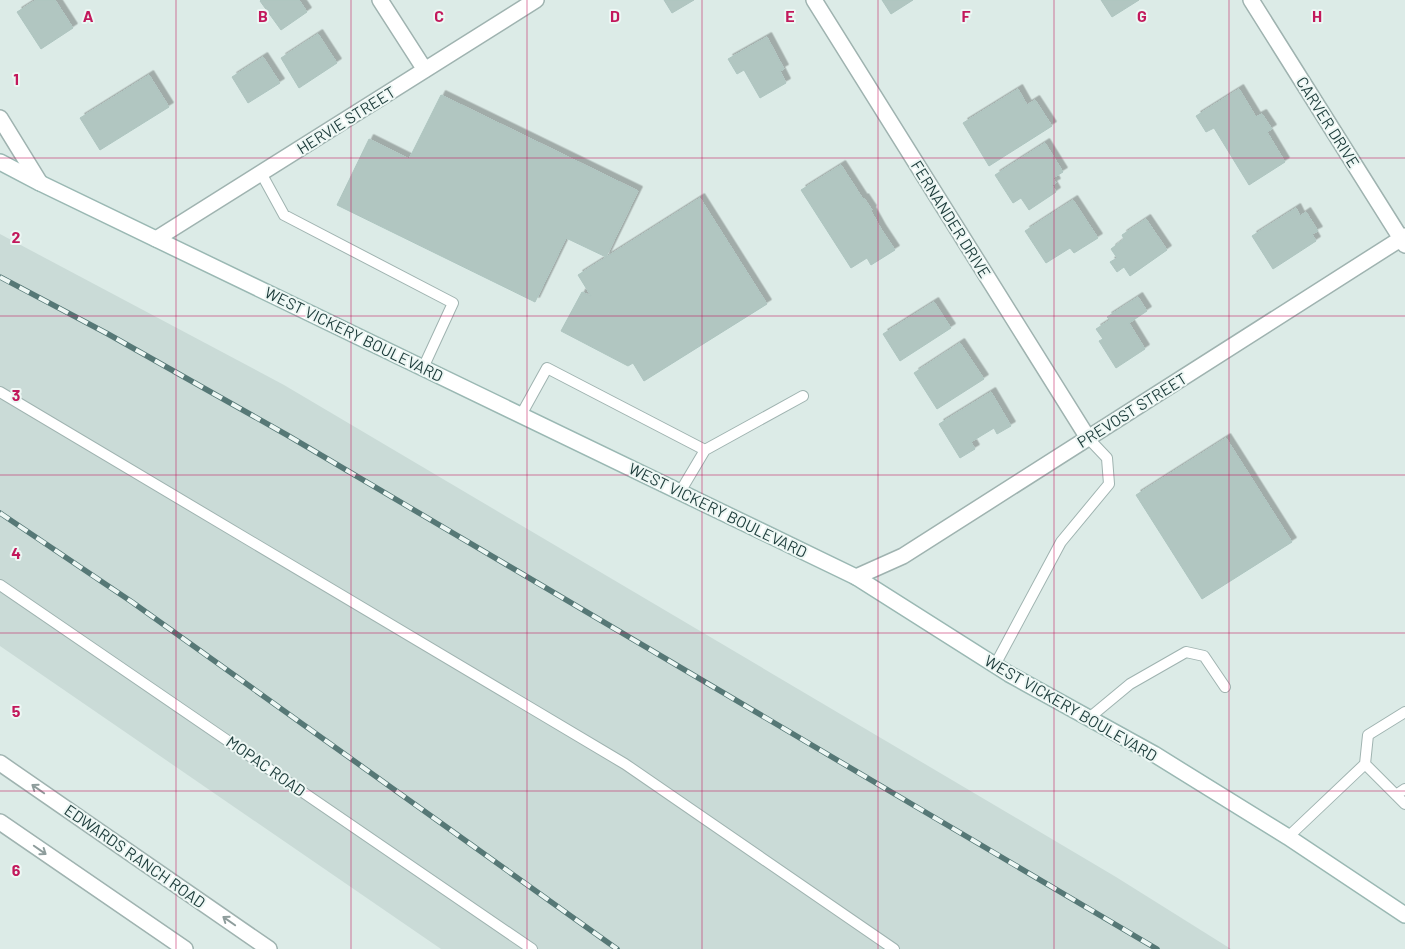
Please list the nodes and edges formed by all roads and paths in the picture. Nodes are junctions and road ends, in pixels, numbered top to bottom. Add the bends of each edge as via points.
1 (380, 0) edge
2 (536, 0) edge
3 (814, 0) edge
4 (1252, 0) edge
5 (425, 70) junction
6 (0, 118) edge
7 (0, 162) edge
8 (260, 174) junction
9 (40, 183) junction
10 (156, 239) junction
11 (1404, 240) edge
12 (423, 368) junction
13 (0, 392) edge
14 (803, 396) dead end
15 (521, 415) junction
16 (1088, 438) junction
17 (705, 450) junction
18 (680, 492) junction
19 (856, 576) junction
20 (0, 585) edge
21 (995, 665) junction
22 (1225, 687) dead end
23 (1405, 712) edge
24 (1089, 718) junction
25 (0, 763) edge
26 (1365, 764) junction
27 (1400, 792) edge
28 (1405, 804) edge
29 (0, 822) edge
30 (1288, 837) junction
31 (1405, 915) edge
32 (185, 949) edge
33 (269, 949) edge
34 (532, 949) edge
35 (894, 949) edge

1 - 5 street
2 - 5 street, HERVIE STREET
3 - 16 street, FERNANDER DRIVE
4 - 11 street, CARVER DRIVE
5 - 8 street, HERVIE STREET
6 - 9 street
7 - 9 street, WEST VICKERY BOULEVARD
8 - 10 street, HERVIE STREET
8 - 12 lane via 284,215 453,303
9 - 10 street, WEST VICKERY BOULEVARD
10 - 12 street, WEST VICKERY BOULEVARD
11 - 16 street, PREVOST STREET
12 - 15 street, WEST VICKERY BOULEVARD
13 - 35 lane via 625,764
14 - 17 lane
15 - 17 lane via 547,368
15 - 18 street, WEST VICKERY BOULEVARD
16 - 19 street, PREVOST STREET via 903,556
16 - 21 lane via 1107,458 1109,484 1061,542
17 - 18 lane
18 - 19 street, WEST VICKERY BOULEVARD
19 - 21 street, WEST VICKERY BOULEVARD
20 - 34 lane, MOPAC ROAD
21 - 24 street, WEST VICKERY BOULEVARD
22 - 24 lane via 1204,656 1186,652 1130,684
23 - 26 lane via 1368,735
24 - 30 street, WEST VICKERY BOULEVARD
33 -> 25 street, EDWARDS RANCH ROAD
26 - 27 lane
26 - 30 lane
27 - 28 lane
29 -> 32 street
30 - 31 street, WEST VICKERY BOULEVARD

